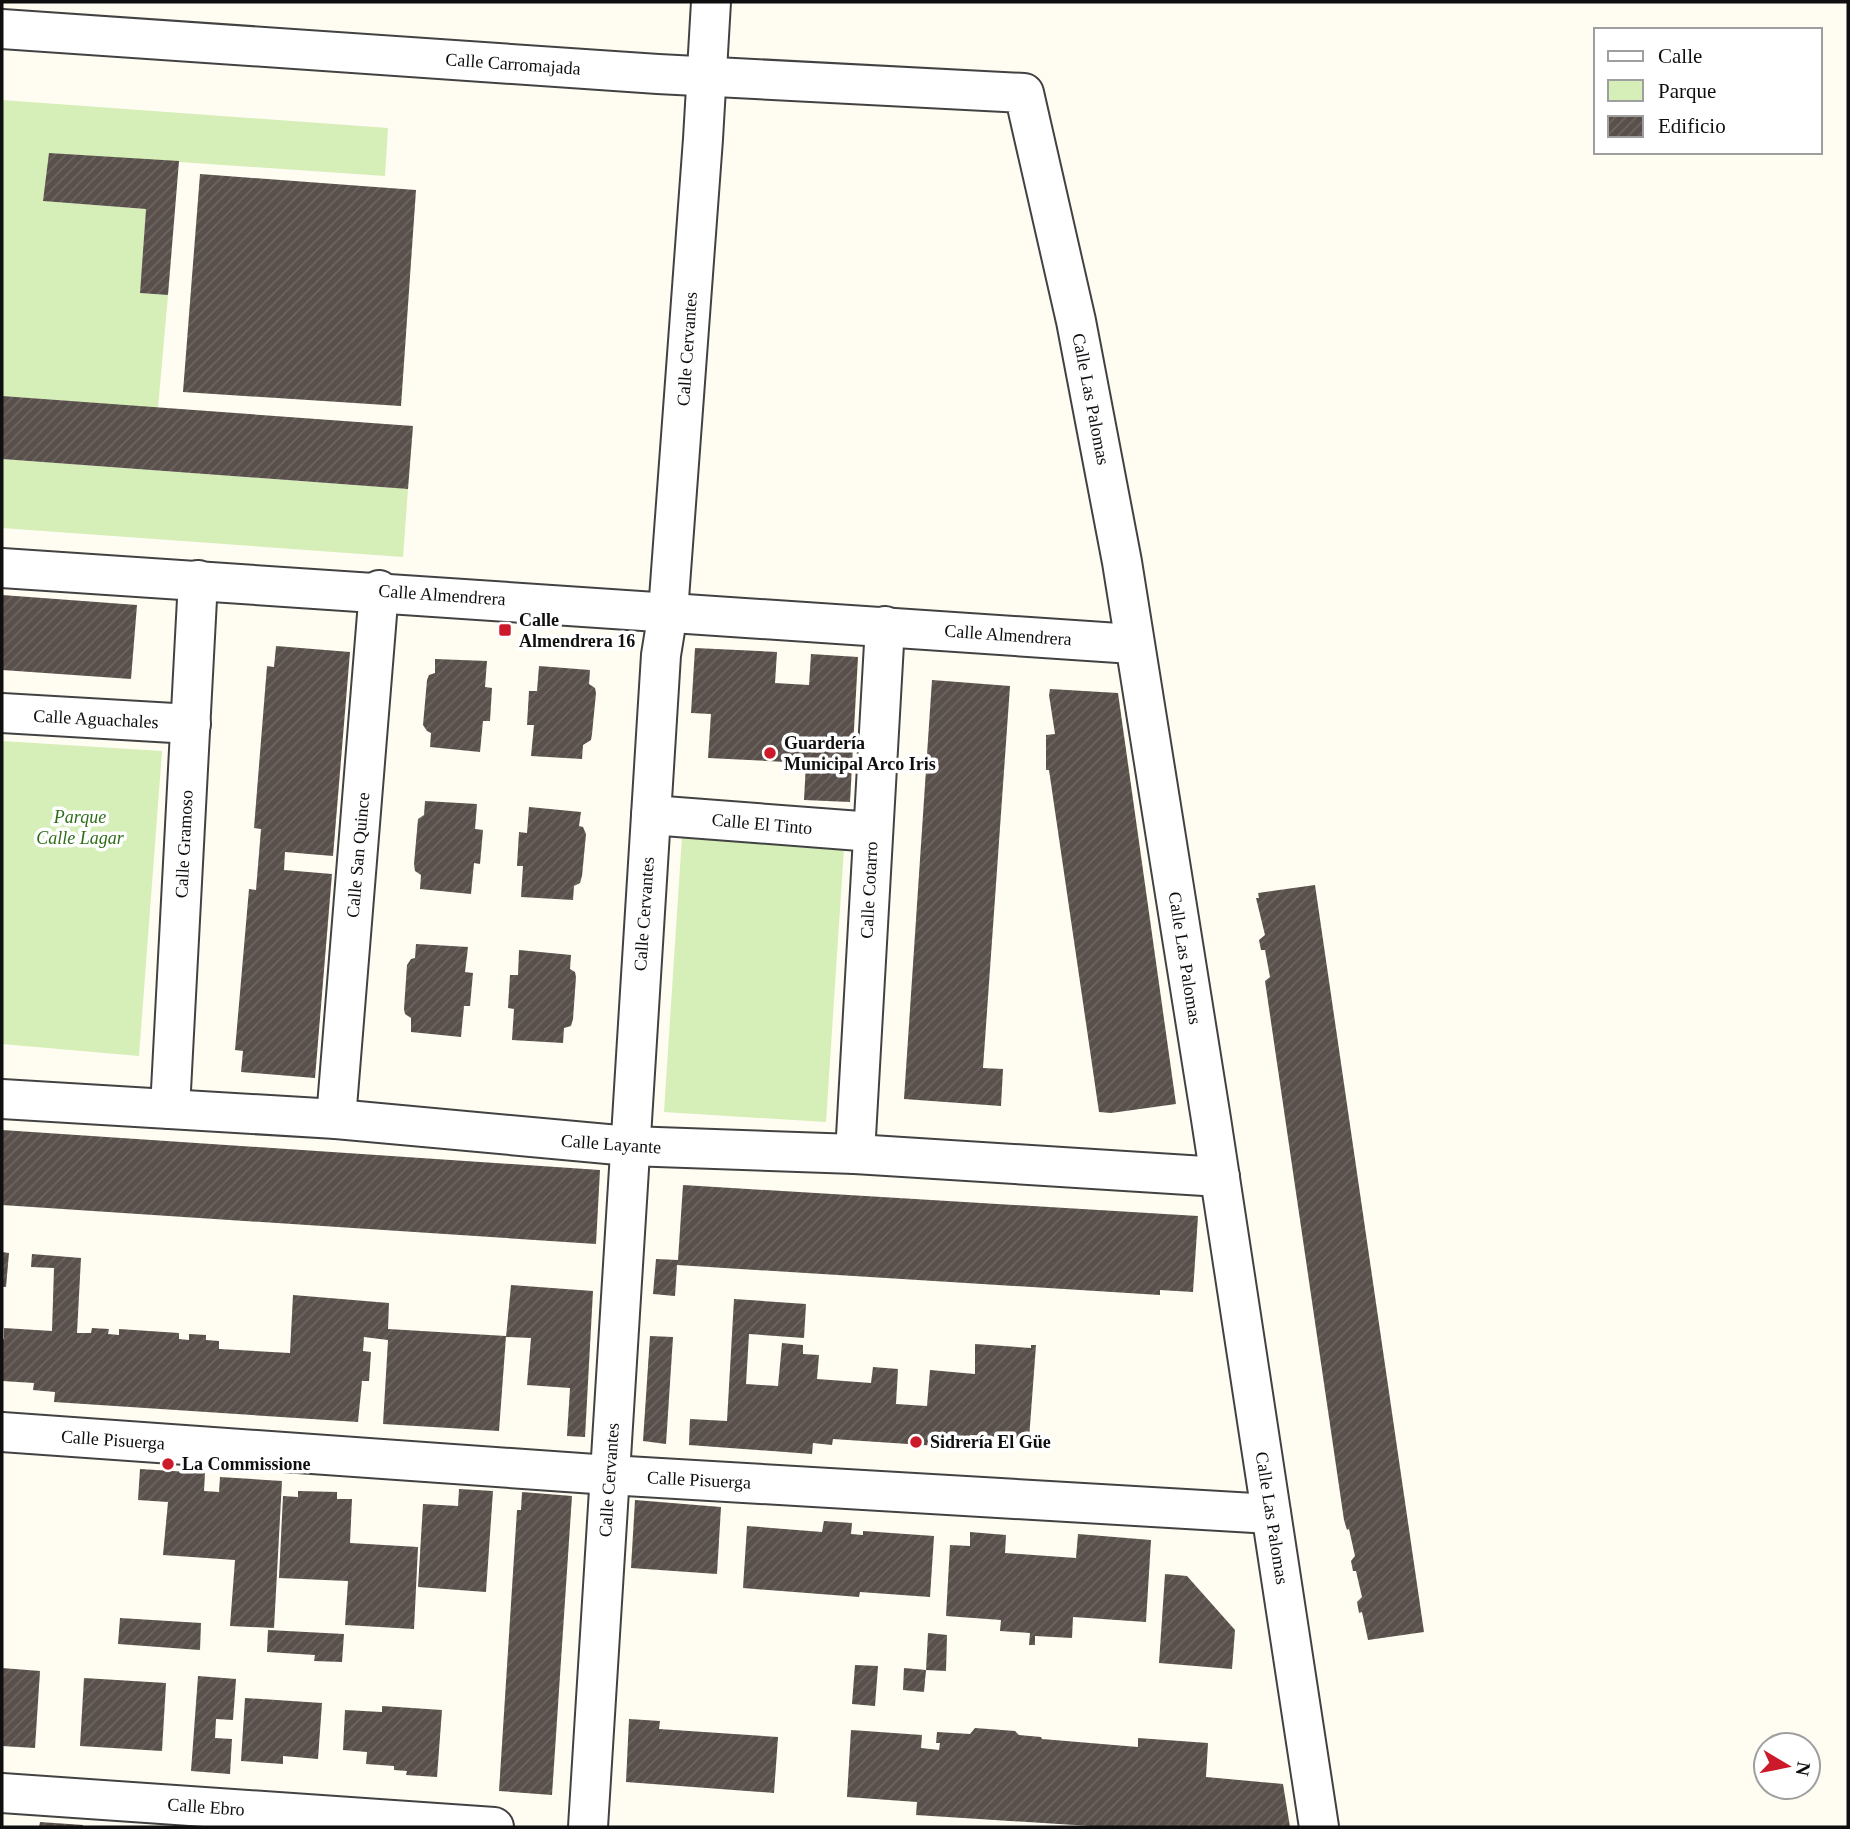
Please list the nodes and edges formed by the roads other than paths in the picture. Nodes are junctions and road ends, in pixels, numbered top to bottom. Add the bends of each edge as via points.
1 (710, 2) edge
2 (2, 29) edge
3 (706, 77) junction
4 (1024, 93) joint
5 (2, 568) edge
6 (198, 579) junction
7 (379, 590) junction
8 (668, 612) junction
9 (885, 626) junction
10 (1133, 644) junction
11 (2, 713) edge
12 (191, 724) junction
13 (651, 815) junction
14 (873, 832) junction
15 (2, 1099) edge
16 (170, 1109) junction
17 (336, 1119) junction
18 (629, 1146) junction
19 (855, 1154) junction
20 (1220, 1177) junction
21 (2, 1432) edge
22 (609, 1475) junction
23 (1272, 1514) junction
24 (2, 1793) edge
25 (494, 1827) edge
26 (588, 1827) edge
27 (1319, 1827) edge

1 - 3 street, Calle Cervantes
2 - 3 street, Calle Carromajada
3 - 4 street, Calle Carromajada
3 - 8 street, Calle Cervantes
4 - 10 street, Calle Las Palomas via 1076,321
5 - 6 street, Calle Almendrera
6 - 7 street, Calle Almendrera
6 - 12 street, Calle Gramoso
7 - 8 street, Calle Almendrera
7 - 17 street, Calle San Quince
8 - 9 street, Calle Almendrera
8 - 13 street, Calle Cervantes
9 - 10 street, Calle Almendrera
9 - 14 street, Calle Cotarro
10 - 20 street, Calle Las Palomas
11 - 12 street, Calle Aguachales
12 - 16 street, Calle Gramoso
13 - 14 street, Calle El Tinto
13 - 18 street, Calle Cervantes
14 - 19 street, Calle Cotarro
15 - 16 street, Calle Layante
16 - 17 street, Calle Layante
17 - 18 street, Calle Layante
18 - 19 street, Calle Layante
18 - 22 street, Calle Cervantes
19 - 20 street, Calle Layante
20 - 23 street, Calle Las Palomas
21 - 22 street, Calle Pisuerga
22 - 23 street, Calle Pisuerga
22 - 26 street, Calle Cervantes
23 - 27 street, Calle Las Palomas
24 - 25 street, Calle Ebro

